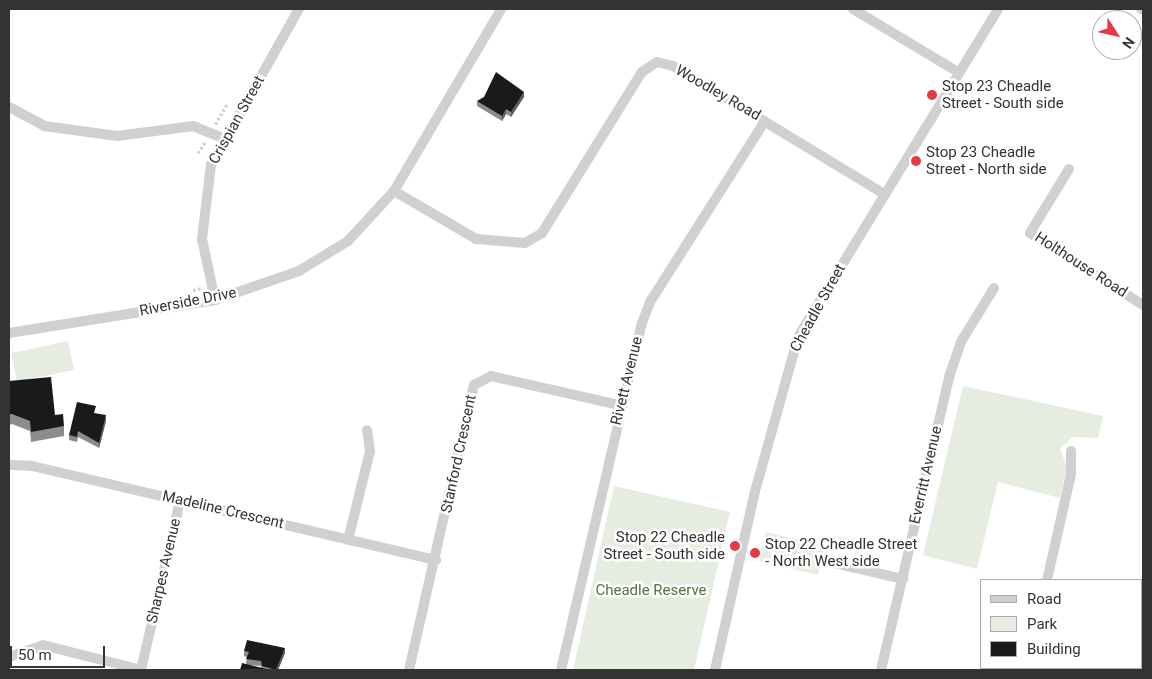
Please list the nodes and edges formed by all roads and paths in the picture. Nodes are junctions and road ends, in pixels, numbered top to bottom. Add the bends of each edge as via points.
1 (299, 9) edge
2 (500, 9) edge
3 (853, 9) edge
4 (998, 9) edge
5 (958, 72) junction
6 (9, 108) edge
7 (764, 121) junction
8 (225, 138) junction
9 (1069, 169) dead end
10 (394, 191) junction
11 (884, 194) junction
12 (994, 288) dead end
13 (215, 300) junction
14 (1143, 305) edge
15 (9, 333) edge
16 (620, 405) junction
17 (367, 430) dead end
18 (1071, 451) dead end
19 (9, 465) edge
20 (180, 501) junction
21 (348, 540) junction
22 (436, 560) junction
23 (838, 564) dead end
24 (902, 579) junction
25 (1047, 579) edge
26 (9, 657) edge
27 (141, 670) edge
28 (409, 670) edge
29 (561, 670) edge
30 (715, 670) edge
31 (881, 670) edge

1 - 8 street, Crispian Street
2 - 10 street, Riverside Drive
3 - 5 street
4 - 5 street, Cheadle Street
5 - 11 street, Cheadle Street
6 - 8 street via 44,126 117,136 193,126
7 - 10 street, Woodley Road via 673,66 657,62 649,66 542,233 525,243 506,244 455,230
7 - 11 street, Woodley Road
7 - 16 street, Rivett Avenue via 650,302
8 - 13 street, Crispian Street via 210,165 202,239
9 - 14 street, Holthouse Road via 1030,233
10 - 13 street, Riverside Drive via 348,241 299,271
11 - 30 street, Cheadle Street via 798,337 789,359
12 - 24 street, Everritt Avenue via 962,340 949,377
13 - 15 street, Riverside Drive
16 - 22 street, Stanford Crescent via 491,376 474,385
16 - 29 street, Rivett Avenue
17 - 21 street via 370,451
18 - 25 street via 1071,474
19 - 20 street, Madeline Crescent via 32,466
20 - 21 street, Madeline Crescent
20 - 27 street, Sharpes Avenue
21 - 22 street, Madeline Crescent
22 - 28 street, Stanford Crescent
23 - 24 street
24 - 31 street, Everritt Avenue
26 - 27 street via 42,645

